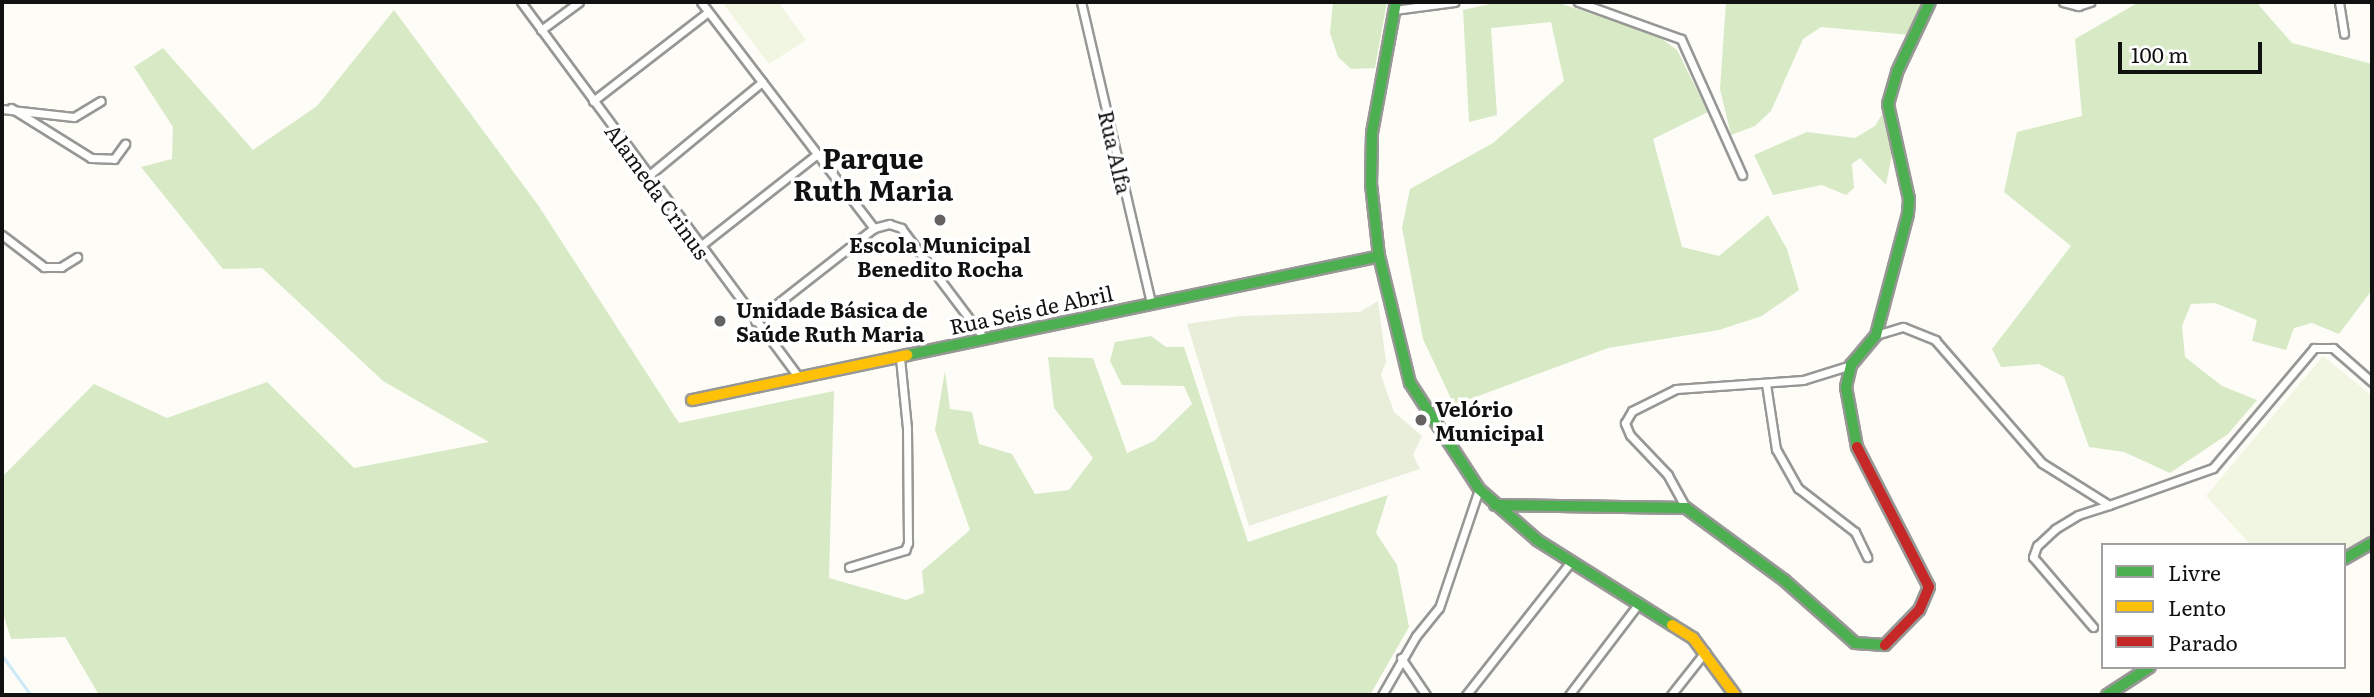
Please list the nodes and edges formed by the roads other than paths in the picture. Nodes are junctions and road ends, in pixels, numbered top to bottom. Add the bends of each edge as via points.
1 (521, 2) edge
2 (579, 2) edge
3 (701, 2) edge
4 (1082, 2) edge
5 (1454, 2) edge
6 (1578, 2) edge
7 (1930, 2) edge
8 (2063, 2) edge
9 (2090, 2) edge
10 (2339, 2) edge
11 (1395, 6) edge
12 (708, 12) junction
13 (541, 30) junction
14 (2344, 34) dead end
15 (762, 82) junction
16 (101, 101) dead end
17 (593, 101) junction
18 (11, 108) junction
19 (2, 109) edge
20 (125, 144) dead end
21 (817, 154) junction
22 (1742, 175) dead end
23 (648, 176) junction
24 (874, 228) junction
25 (2, 235) edge
26 (699, 247) junction
27 (1379, 256) junction
28 (77, 257) dead end
29 (1151, 302) junction
30 (755, 321) junction
31 (1876, 335) junction
32 (984, 338) junction
33 (900, 358) junction
34 (1851, 365) junction
35 (799, 378) junction
36 (2372, 383) edge
37 (1766, 384) junction
38 (692, 400) dead end
39 (1479, 489) junction
40 (1495, 505) junction
41 (2109, 505) junction
42 (1686, 508) junction
43 (2372, 543) edge
44 (1867, 557) dead end
45 (2346, 558) edge
46 (1570, 563) junction
47 (849, 566) dead end
48 (1639, 603) junction
49 (2093, 628) dead end
50 (1706, 651) junction
51 (1401, 659) junction
52 (2147, 669) edge
53 (1382, 695) edge
54 (1426, 695) edge
55 (1466, 695) edge
56 (1569, 695) edge
57 (1671, 695) edge
58 (1735, 695) edge
59 (2107, 695) edge

1 - 13 street, Alameda Crinus
2 - 13 street
3 - 12 street
4 - 29 street, Rua Alfa
5 - 11 street
6 - 22 street via 1681,40
7 - 31 street via 1901,62 1888,104 1909,205
8 - 9 street via 2078,6
10 - 14 street
11 - 27 street via 1371,134
12 - 15 street
12 - 17 street
13 - 17 street, Alameda Crinus
15 - 21 street
15 - 23 street
16 - 18 street via 74,117
17 - 23 street, Alameda Crinus
18 - 19 street
18 - 20 street via 91,158 114,159
21 - 24 street
21 - 26 street
23 - 26 street, Alameda Crinus
24 - 30 street
24 - 32 street via 889,224 901,228
25 - 28 street via 44,267 61,267
26 - 30 street, Alameda Crinus
27 - 29 street, Rua Seis de Abril
27 - 39 street via 1410,383
29 - 32 street, Rua Seis de Abril
30 - 35 street, Alameda Crinus
31 - 34 street
31 - 41 street via 1903,327 1935,340 2042,463
32 - 33 street, Rua Seis de Abril
33 - 35 street, Rua Seis de Abril
33 - 47 street via 907,428 908,543 905,550
34 - 37 street via 1826,376
34 - 42 street via 1846,409 1857,449 1929,587 1919,610 1891,640 1876,647 1855,643 1784,580
35 - 38 street, Rua Seis de Abril
36 - 41 street via 2333,348 2321,345 2307,353 2213,468
37 - 42 street via 1676,389 1646,401 1628,415 1630,435 1668,475
37 - 44 street via 1776,449 1798,488 1812,503 1847,524
39 - 40 street
39 - 51 street via 1439,608
40 - 42 street
40 - 46 street
41 - 49 street via 2054,529 2033,557
43 - 45 street
46 - 48 street
46 - 55 street
48 - 50 street via 1679,627
48 - 56 street
50 - 57 street
50 - 58 street
51 - 53 street
51 - 54 street
52 - 59 street

